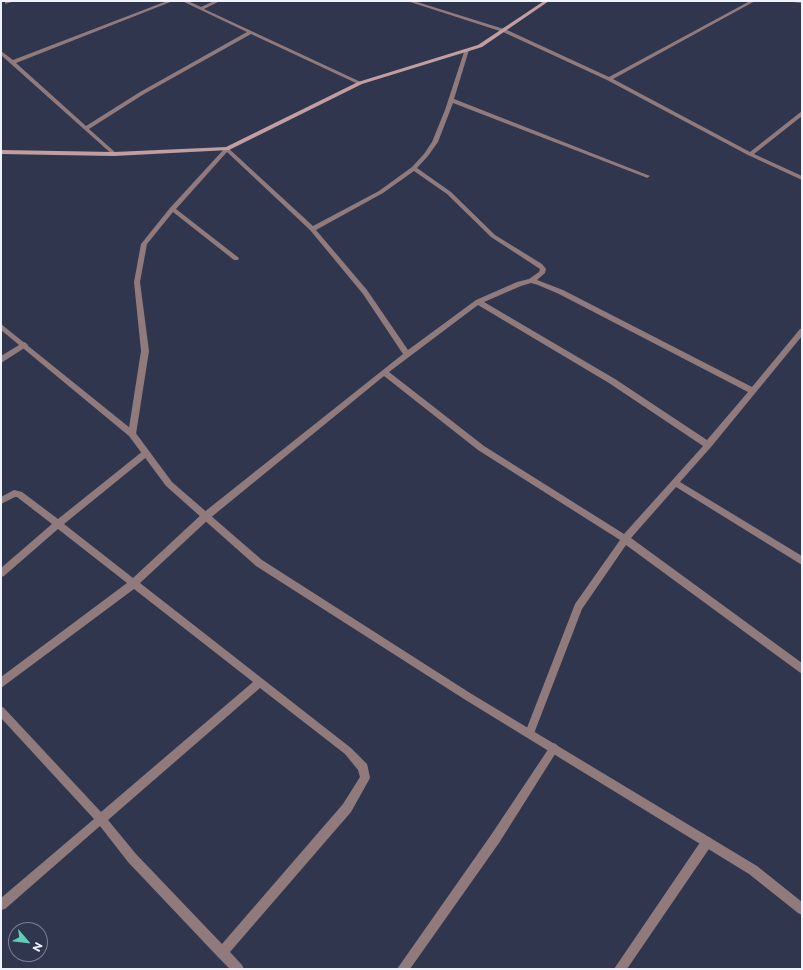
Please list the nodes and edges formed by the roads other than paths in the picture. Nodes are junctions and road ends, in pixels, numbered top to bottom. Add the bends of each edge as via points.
1 (13, 1) edge
2 (171, 1) edge
3 (184, 1) edge
4 (218, 1) edge
5 (409, 1) edge
6 (547, 1) edge
7 (753, 1) edge
8 (793, 1) edge
9 (802, 2) edge
10 (7, 3) dead end
11 (200, 9) junction
12 (505, 31) junction
13 (251, 32) junction
14 (467, 50) junction
15 (1, 52) edge
16 (13, 62) junction
17 (610, 80) junction
18 (360, 83) junction
19 (450, 100) junction
20 (802, 113) edge
21 (86, 128) junction
22 (227, 149) junction
23 (1, 152) edge
24 (114, 154) junction
25 (750, 154) junction
26 (414, 168) junction
27 (646, 176) dead end
28 (802, 178) edge
29 (172, 209) junction
30 (312, 229) junction
31 (236, 258) dead end
32 (531, 281) junction
33 (478, 302) junction
34 (1, 326) edge
35 (802, 331) edge
36 (24, 345) junction
37 (407, 354) junction
38 (1, 360) edge
39 (384, 372) junction
40 (753, 391) junction
41 (132, 434) junction
42 (708, 445) junction
43 (146, 454) junction
44 (674, 482) junction
45 (1, 501) edge
46 (206, 516) junction
47 (58, 524) junction
48 (625, 539) junction
49 (802, 561) edge
50 (1, 573) edge
51 (133, 584) junction
52 (802, 669) edge
53 (1, 683) edge
54 (259, 683) junction
55 (1, 711) edge
56 (530, 733) junction
57 (554, 748) junction
58 (101, 819) junction
59 (707, 842) junction
60 (1, 905) edge
61 (802, 909) edge
62 (222, 953) junction
63 (238, 969) edge
64 (403, 969) edge
65 (620, 969) edge

1 - 10 street
2 - 16 street
3 - 11 street
4 - 11 street
5 - 12 street
6 - 12 main road
7 - 17 street
8 - 9 street
11 - 13 street
12 - 14 main road via 480,46
12 - 17 street
13 - 18 street
13 - 21 street via 142,93
14 - 18 main road
14 - 19 street
15 - 16 street
16 - 21 street
17 - 25 street
18 - 22 main road
19 - 26 street via 435,142
19 - 27 street
20 - 25 street
21 - 24 street
22 - 24 main road
22 - 29 street
22 - 30 street
23 - 24 main road
25 - 28 street
26 - 30 street via 381,192
26 - 32 street via 449,193 493,236 540,266 543,269 542,273
29 - 31 street
29 - 41 street via 144,244 137,282 145,351
30 - 37 street via 365,292
32 - 33 street
32 - 40 street via 562,292
33 - 37 street
33 - 42 street via 612,381
34 - 36 street
35 - 40 street
36 - 38 street
36 - 41 street
37 - 39 street
39 - 46 street
39 - 48 street via 481,448
40 - 42 street
41 - 43 street
42 - 44 street
43 - 46 street via 169,484
43 - 47 street
44 - 48 street
44 - 49 street
45 - 47 street via 14,493 19,494
46 - 51 street
46 - 56 street via 258,562 467,696
47 - 50 street
47 - 51 street
48 - 52 street
48 - 56 street via 578,607
51 - 53 street
51 - 54 street
54 - 58 street
54 - 62 street via 348,751 363,768 366,778 347,808
55 - 58 street
56 - 57 street
57 - 59 street
57 - 64 street via 495,839
58 - 60 street
58 - 62 street via 132,858
59 - 61 street via 753,870
59 - 65 street
62 - 63 street

